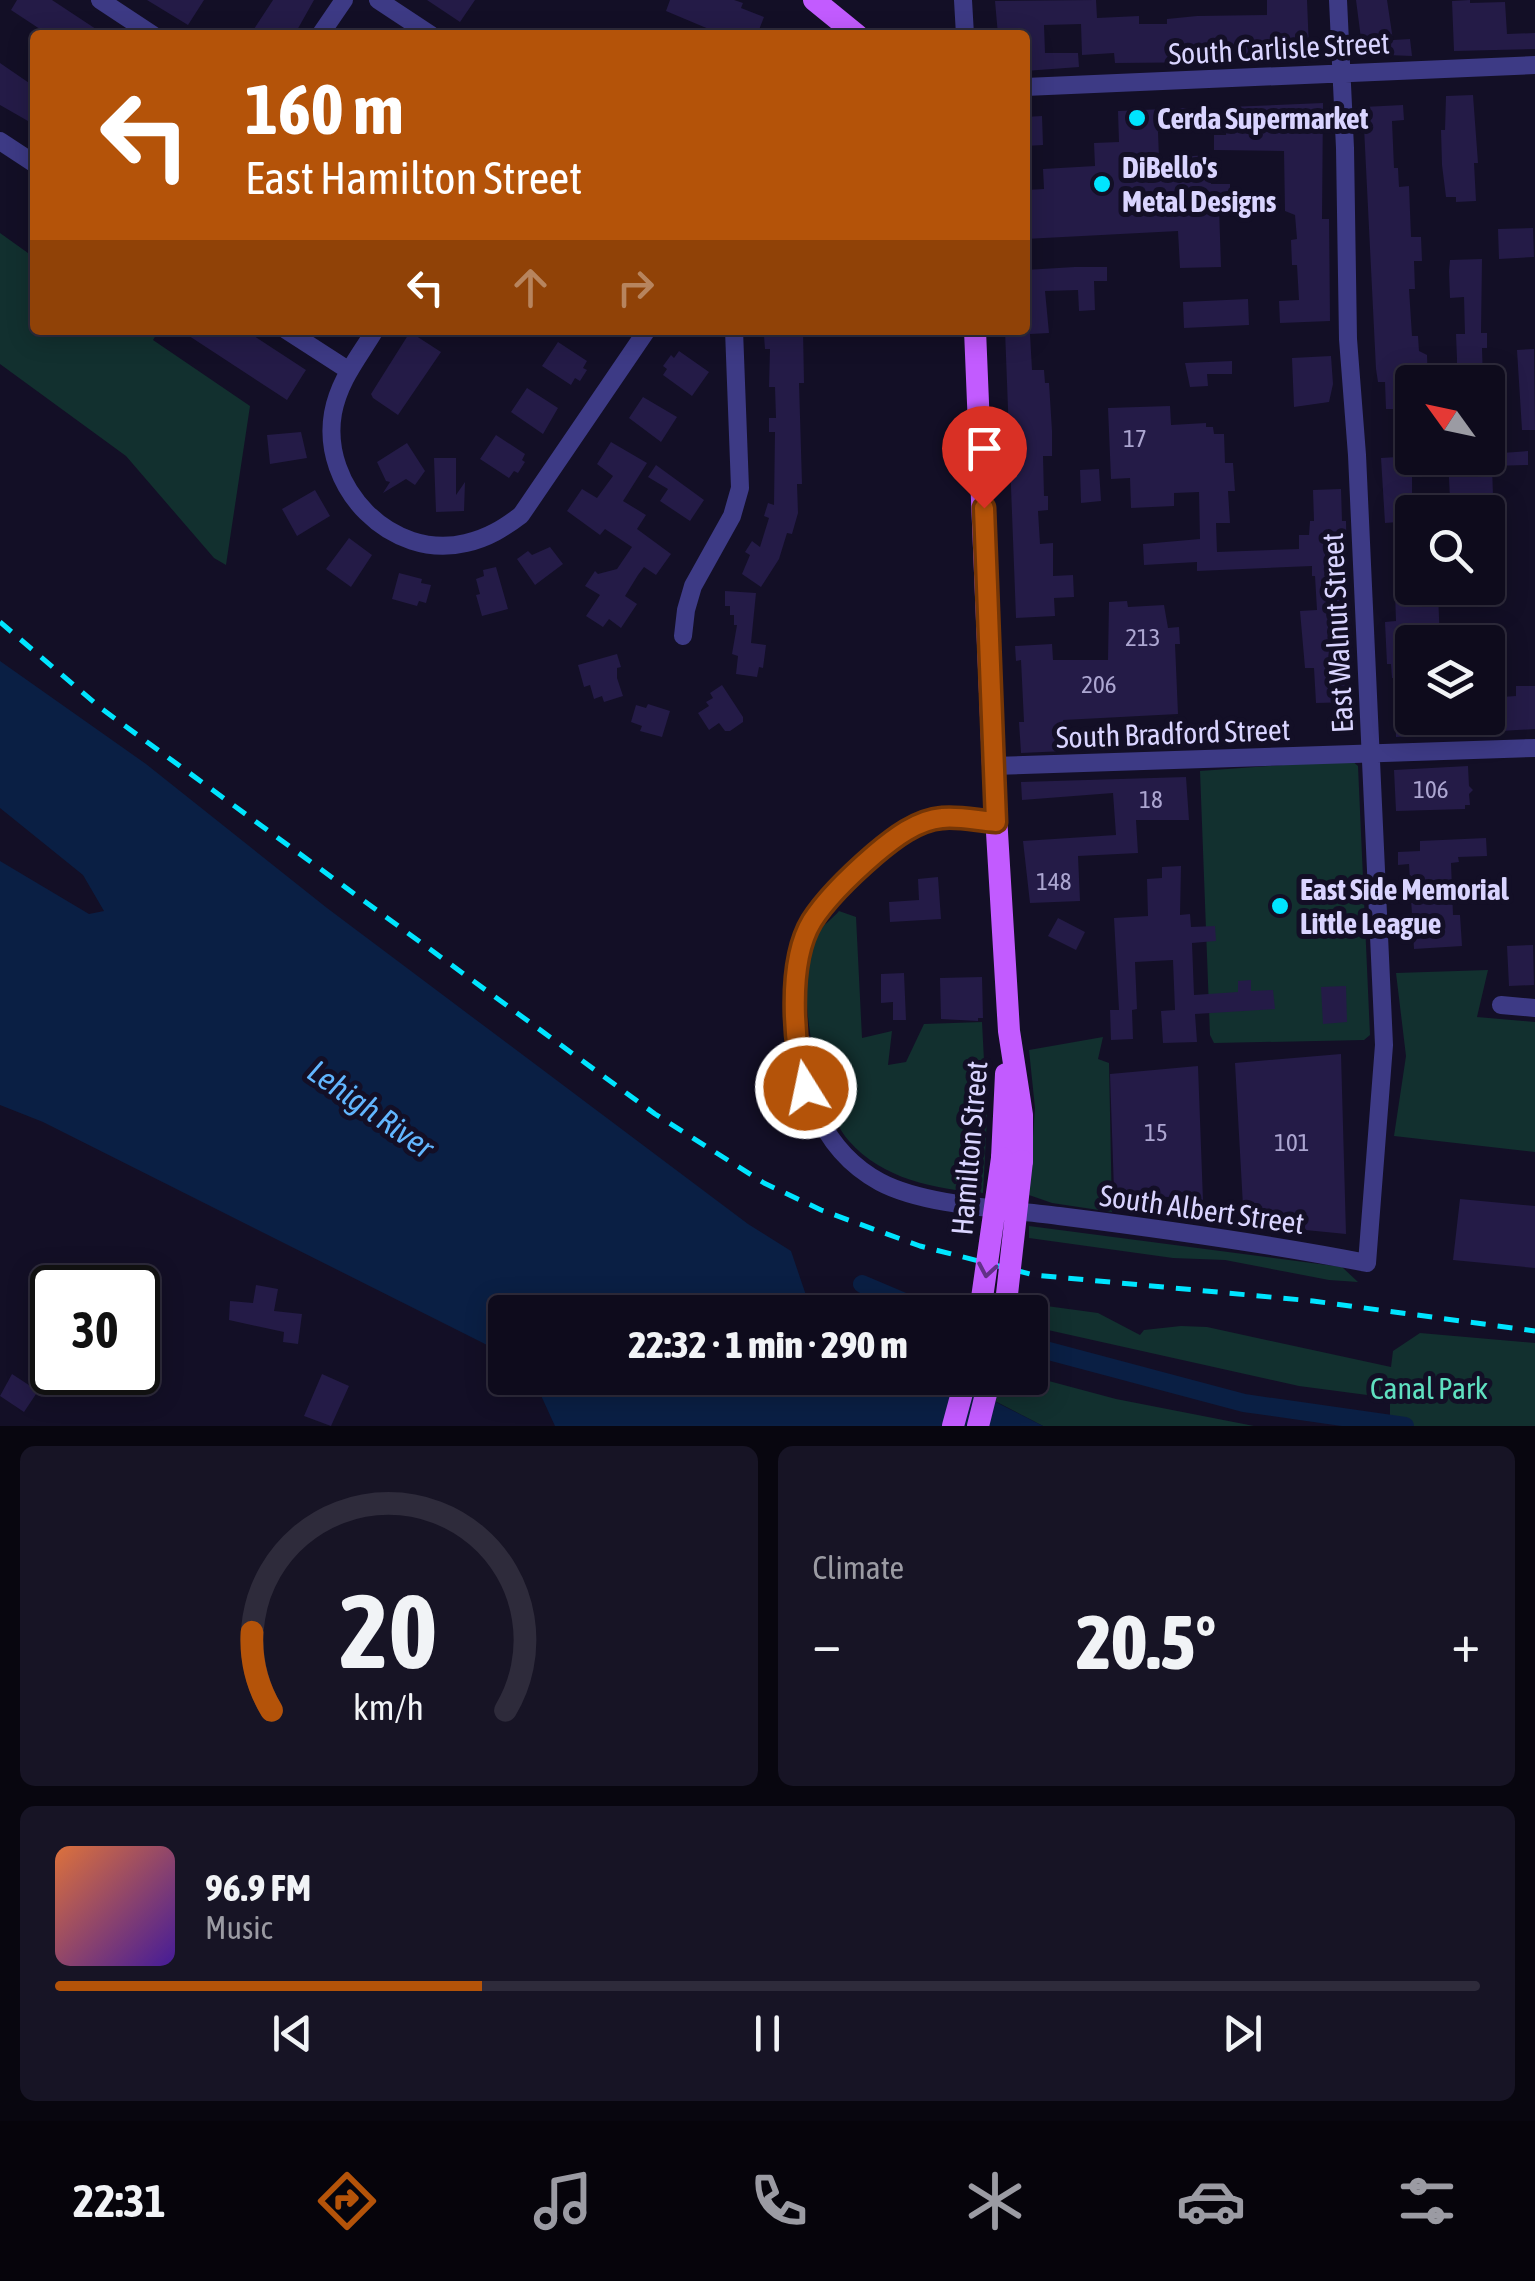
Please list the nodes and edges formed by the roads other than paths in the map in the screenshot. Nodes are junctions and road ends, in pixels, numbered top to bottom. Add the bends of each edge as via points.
1 (100, 0) edge
2 (344, 0) edge
3 (378, 0) edge
4 (814, 0) edge
5 (963, 0) edge
6 (1338, 0) edge
7 (145, 30) edge
8 (323, 30) edge
9 (423, 30) edge
10 (852, 30) edge
11 (965, 30) edge
12 (1535, 66) edge
13 (1342, 72) junction
14 (1030, 87) edge
15 (0, 141) edge
16 (30, 161) edge
17 (294, 335) edge
18 (372, 335) edge
19 (644, 335) edge
20 (734, 335) edge
21 (975, 335) edge
22 (348, 370) junction
23 (683, 636) dead end
24 (1535, 748) edge
25 (1371, 756) junction
26 (993, 766) junction
27 (996, 822) junction
28 (1501, 1005) dead end
29 (1535, 1008) edge
30 (1012, 1160) junction
31 (1367, 1263) joint
32 (984, 1295) edge
33 (1006, 1295) edge
34 (961, 1395) edge
35 (986, 1395) edge
36 (953, 1426) edge
37 (978, 1426) edge

1 - 7 street
2 - 8 street
3 - 9 street
4 - 10 main road
5 - 11 street
6 - 13 street, East Walnut Street
12 - 13 street, South Carlisle Street
13 - 14 street, South Carlisle Street
13 - 25 street, East Walnut Street via 1348,339
15 - 16 street
17 - 22 street
18 - 22 street
19 - 22 street via 522,516 464,544 420,542 380,526 346,489 333,443 333,413
20 - 23 street via 740,488 693,586
21 - 26 main road, Hamilton Street
24 - 25 street, South Bradford Street
25 - 26 street, South Bradford Street
25 - 31 street, East Walnut Street via 1384,1045
26 - 27 main road, Hamilton Street
27 - 30 main road, Hamilton Street via 1009,1031 1022,1115
27 - 31 street, South Albert Street via 942,818 904,832 822,909 800,949 799,1062 817,1116 853,1162 880,1182 928,1198
28 - 29 street
30 -> 32 main road, Hamilton Street, bridge
30 - 33 main road, Hamilton Street, bridge
34 - 36 main road
35 - 37 main road

